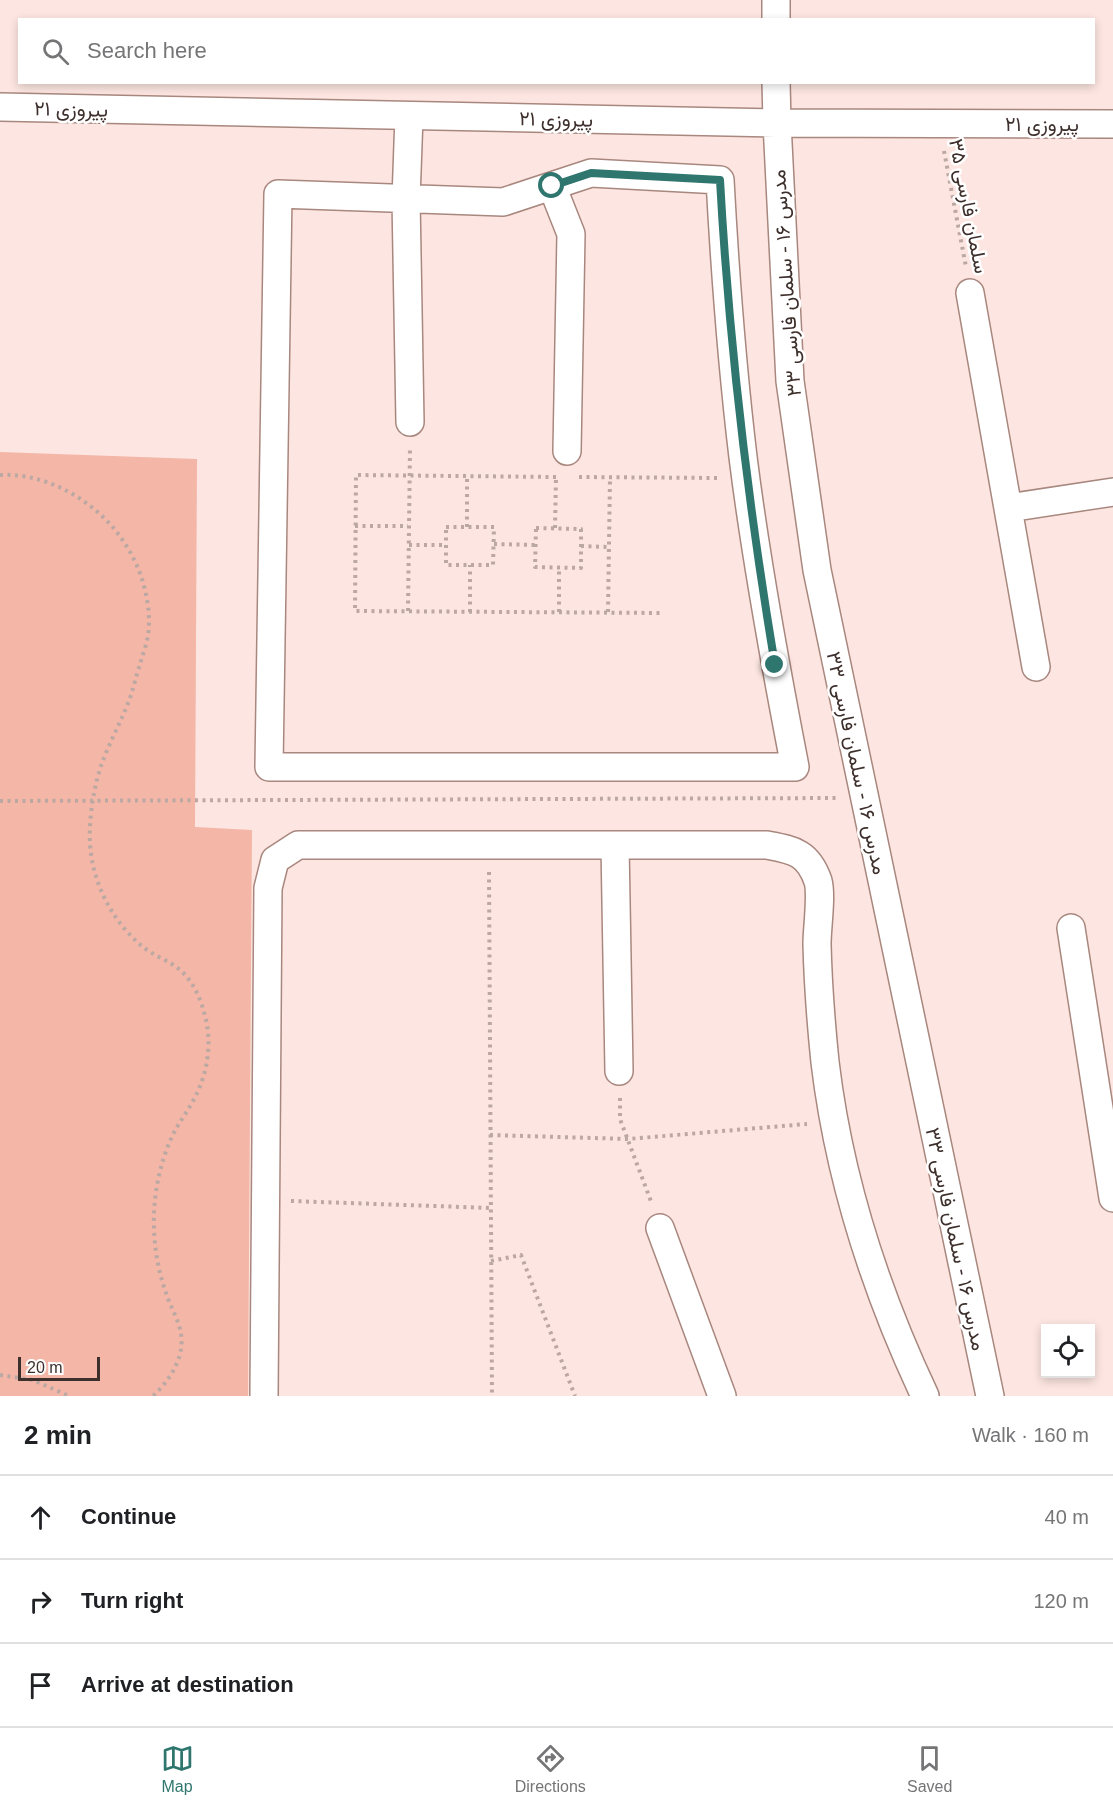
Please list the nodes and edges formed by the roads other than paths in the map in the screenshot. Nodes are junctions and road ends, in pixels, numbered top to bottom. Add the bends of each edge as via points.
1 (776, 0) edge
2 (776, 18) edge
3 (776, 84) edge
4 (0, 107) edge
5 (409, 116) junction
6 (777, 123) junction
7 (1113, 124) edge
8 (552, 186) junction
9 (406, 199) junction
10 (970, 293) road end
11 (410, 422) road end
12 (567, 464) road end
13 (1113, 492) edge
14 (1008, 508) junction
15 (1036, 668) dead end
16 (615, 845) junction
17 (1071, 928) dead end
18 (619, 1071) road end
19 (1104, 1077) edge
20 (1113, 1198) edge
21 (660, 1228) road end
22 (264, 1396) edge
23 (722, 1396) edge
24 (925, 1396) edge
25 (990, 1396) edge

1 - 2 street
3 - 6 street, مدرس ۱۶ - سلمان فارسی ۳۳
4 - 5 street, پیروزی ۲۱
5 - 6 street, پیروزی ۲۱
5 - 9 street
6 - 7 street, پیروزی ۲۱
6 - 25 street, مدرس ۱۶ - سلمان فارسی ۳۳ via 790,381 817,570
8 - 9 street via 502,202
8 - 9 street via 591,173 720,180 731,343 746,478 795,767 269,767 278,194
8 - 12 street via 570,234
9 - 11 street
10 - 14 street
13 - 14 street
14 - 15 street
16 - 18 street
16 - 22 street via 298,844 275,860 268,888
16 - 24 street via 766,845 793,850 809,861 819,883 817,943 825,1063 846,1179 898,1335
17 - 19 street
19 - 20 street
21 - 23 street

